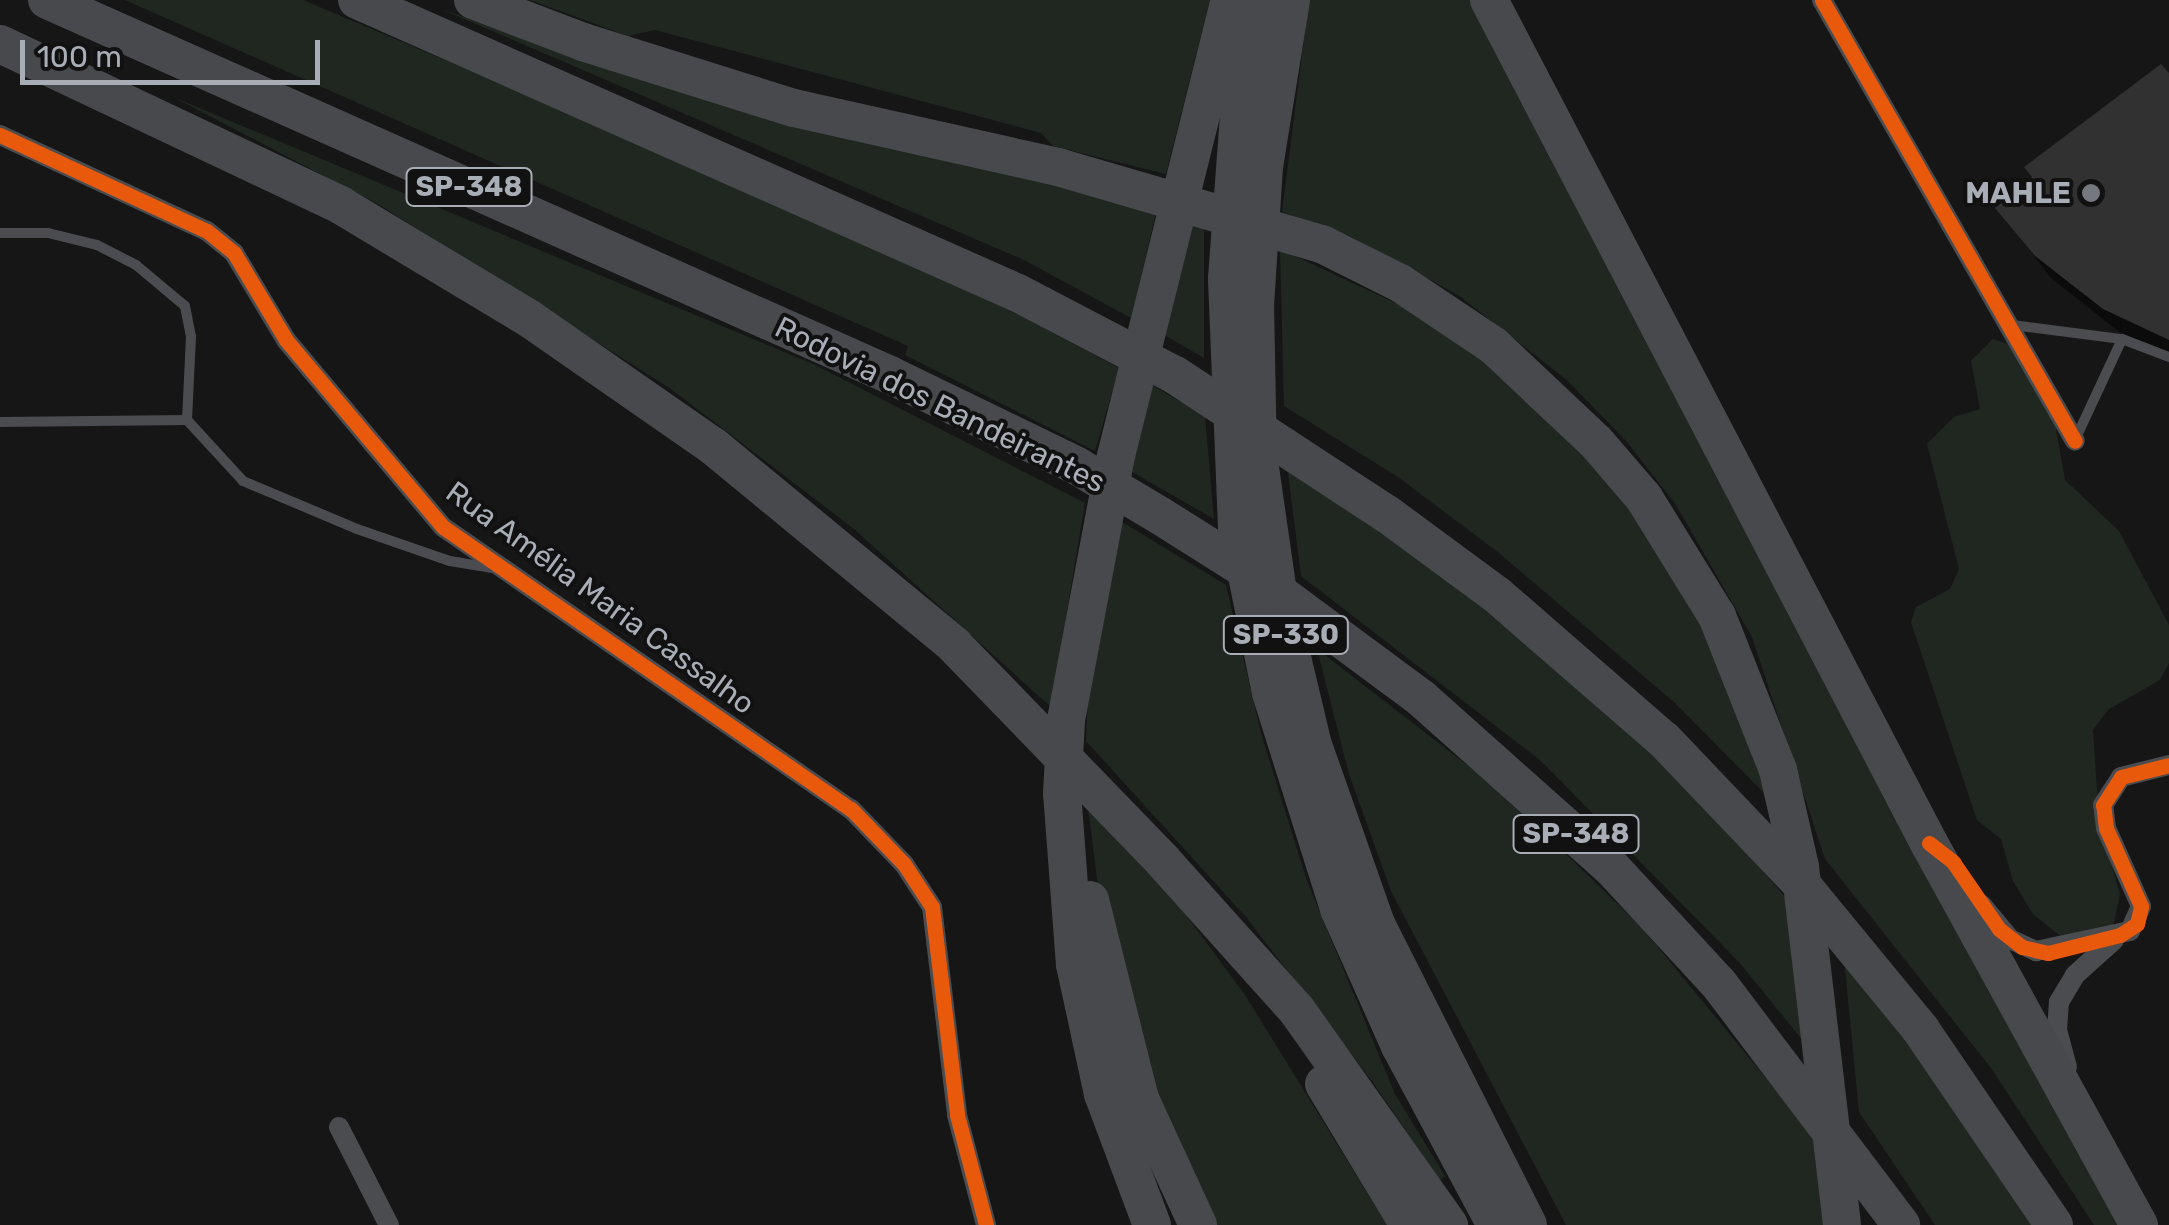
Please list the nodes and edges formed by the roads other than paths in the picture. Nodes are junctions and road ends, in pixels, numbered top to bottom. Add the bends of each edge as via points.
1 (46, 0) edge
2 (357, 0) edge
3 (472, 0) edge
4 (1230, 0) edge
5 (1257, 0) edge
6 (1290, 0) edge
7 (1489, 0) edge
8 (1822, 0) edge
9 (0, 44) edge
10 (0, 135) edge
11 (0, 232) edge
12 (2006, 325) junction
13 (2122, 339) junction
14 (2169, 358) edge
15 (187, 420) junction
16 (0, 422) edge
17 (2075, 441) joint
18 (505, 570) junction
19 (1084, 623) junction
20 (2169, 765) edge
21 (1930, 843) junction
22 (1166, 864) junction
23 (2120, 935) junction
24 (2081, 1112) junction
25 (339, 1127) dead end
26 (390, 1225) edge
27 (986, 1225) edge
28 (1152, 1225) edge
29 (1198, 1225) edge
30 (1409, 1225) edge
31 (1449, 1225) edge
32 (1496, 1225) edge
33 (1528, 1225) edge
34 (1842, 1225) edge
35 (1902, 1225) edge
36 (2054, 1225) edge
37 (2139, 1225) edge

1 - 35 highway, Rodovia dos Bandeirantes / SP-348, bridge via 890,375 1077,466 1259,578 1421,698 1611,867 1718,984
2 - 36 highway, bridge via 1018,292 1174,375 1387,514 1498,595 1664,740 1798,880 1921,1030
3 - 34 highway, bridge via 794,108 1058,167 1322,244 1400,283 1494,346 1596,442 1644,498 1717,616 1778,770 1797,852
4 - 19 highway via 1115,460
5 - 32 highway, SP-330 via 1239,115 1226,279 1236,526 1271,694 1339,908 1400,1046
6 - 33 highway, SP-330 via 1264,166 1255,304 1258,454 1280,608 1313,745 1376,924
7 - 21 highway
8 - 12 street
9 - 22 highway, bridge via 342,206 530,319 714,446 954,645
10 - 18 street, Rua Amélia Maria Cassalho via 169,210 234,253 286,340 376,442 410,492 443,527
11 - 15 lane via 48,233 97,245 136,265 185,306 191,336
12 - 13 lane
12 - 17 street
13 - 14 lane
13 - 17 lane
15 - 16 lane
15 - 18 lane via 243,481 450,562
18 - 27 street, Rua Amélia Maria Cassalho via 851,809 904,864 932,907 957,1114
19 - 28 highway via 1066,720 1062,794 1075,965 1104,1094
19 - 29 highway via 1076,746 1099,948 1140,1099
20 - 23 street via 2121,777 2103,805 2106,828 2142,906 2137,924
21 - 23 street via 1953,862 1990,919 2022,947 2048,953
21 - 24 highway
22 - 30 highway via 1290,1031
22 - 31 highway via 1296,1009
23 - 24 street via 2075,975 2060,1002 2057,1030
24 - 37 highway
25 - 26 street

